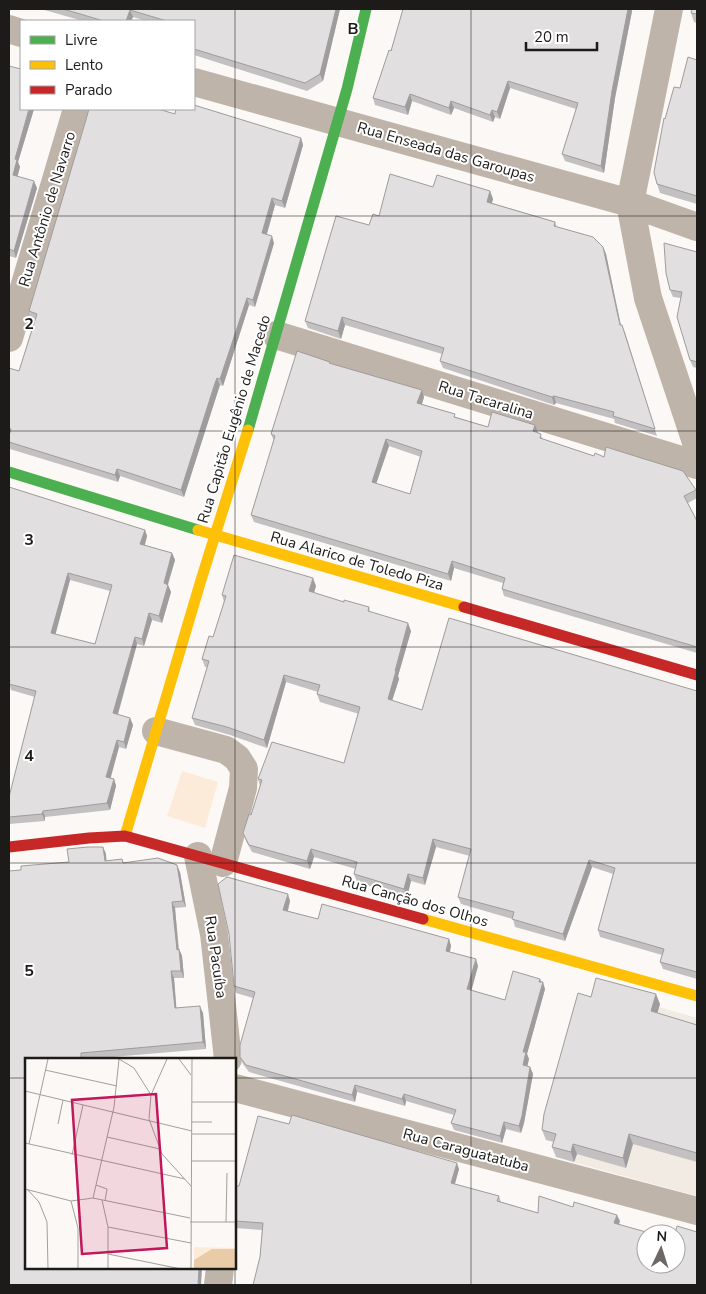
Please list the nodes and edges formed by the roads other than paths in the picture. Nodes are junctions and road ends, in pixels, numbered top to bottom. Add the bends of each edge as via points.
1 (366, 9) edge
2 (669, 9) edge
3 (195, 82) edge
4 (77, 110) edge
5 (338, 121) junction
6 (630, 203) junction
7 (697, 227) edge
8 (276, 335) junction
9 (9, 338) edge
10 (697, 445) edge
11 (697, 465) edge
12 (9, 472) edge
13 (215, 535) junction
14 (697, 675) edge
15 (156, 731) junction
16 (124, 836) junction
17 (9, 847) edge
18 (210, 860) junction
19 (697, 996) edge
20 (228, 1058) edge
21 (236, 1088) edge
22 (697, 1211) edge
23 (220, 1269) edge
24 (218, 1285) edge

1 - 5 street, Rua Capitão Eugênio de Macedo
2 - 6 street
3 - 5 street, Rua Enseada das Garoupas
4 - 9 street, Rua Antônio de Navarro
5 - 6 street, Rua Enseada das Garoupas
5 - 8 street, Rua Capitão Eugênio de Macedo
6 - 7 street, Rua Enseada das Garoupas
6 - 10 street via 648,298
8 - 11 street, Rua Tacaralina
8 - 13 street, Rua Capitão Eugênio de Macedo
12 - 13 street, Rua Alarico de Toledo Piza
13 - 14 street, Rua Alarico de Toledo Piza
13 - 15 street, Rua Capitão Eugênio de Macedo
15 - 16 street, Rua Capitão Eugênio de Macedo
15 - 18 street via 226,750 237,758 244,770 243,788
16 - 17 street, Rua Canção dos Olhos
16 - 18 street, Rua Canção dos Olhos
18 - 19 street, Rua Canção dos Olhos
18 - 20 street, Rua Pacuíba via 214,934
21 - 22 street, Rua Caraguatatuba
23 - 24 street

